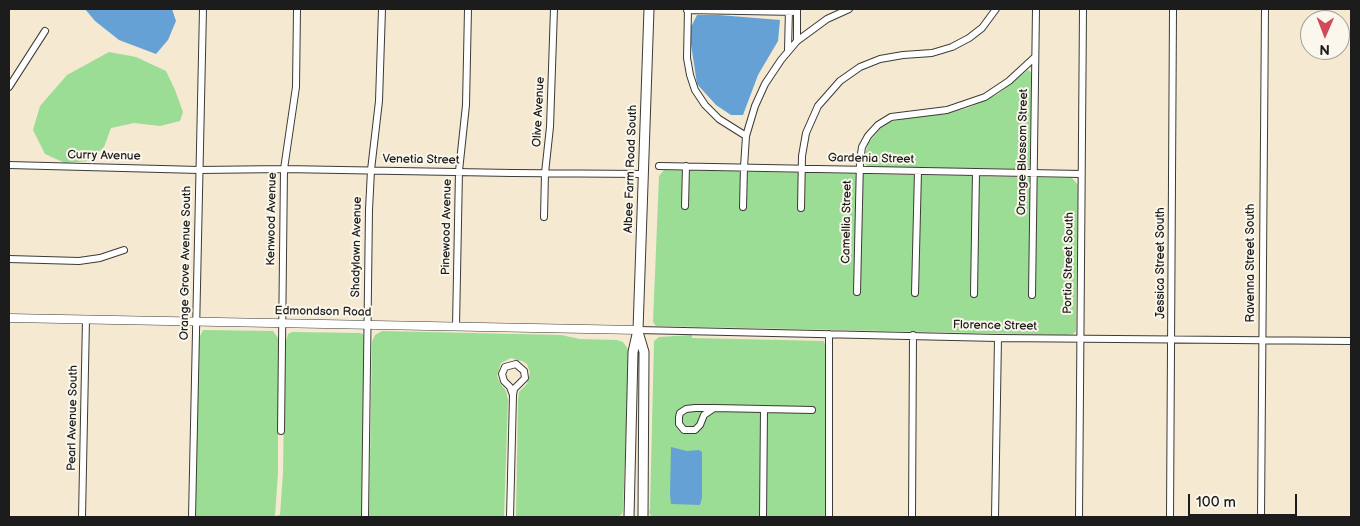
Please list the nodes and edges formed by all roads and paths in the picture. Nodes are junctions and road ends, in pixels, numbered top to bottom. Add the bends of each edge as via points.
1 (204, 9) edge
2 (298, 9) edge
3 (382, 9) edge
4 (468, 9) edge
5 (554, 9) edge
6 (649, 9) edge
7 (688, 9) edge
8 (848, 9) edge
9 (996, 9) edge
10 (1036, 9) edge
11 (1083, 9) edge
12 (1173, 9) edge
13 (1264, 9) edge
14 (789, 10) edge
15 (797, 10) edge
16 (45, 31) dead end
17 (796, 41) junction
18 (788, 50) junction
19 (1035, 57) junction
20 (9, 88) edge
21 (746, 136) junction
22 (9, 165) edge
23 (660, 166) dead end
24 (686, 166) junction
25 (744, 168) junction
26 (801, 168) junction
27 (284, 169) junction
28 (199, 170) junction
29 (371, 170) junction
30 (860, 170) junction
31 (459, 171) junction
32 (918, 171) junction
33 (976, 172) junction
34 (1034, 173) junction
35 (545, 174) junction
36 (643, 174) junction
37 (1081, 174) junction
38 (685, 206) dead end
39 (743, 207) dead end
40 (801, 208) dead end
41 (544, 217) dead end
42 (124, 250) dead end
43 (9, 259) edge
44 (857, 292) dead end
45 (915, 293) dead end
46 (974, 294) dead end
47 (1032, 296) dead end
48 (9, 318) edge
49 (86, 319) junction
50 (196, 320) junction
51 (281, 322) junction
52 (368, 324) junction
53 (456, 326) junction
54 (638, 330) junction
55 (829, 334) junction
56 (914, 335) junction
57 (998, 338) junction
58 (1080, 338) junction
59 (1171, 340) junction
60 (1262, 341) junction
61 (1351, 341) edge
62 (513, 395) junction
63 (714, 408) junction
64 (764, 409) junction
65 (812, 410) dead end
66 (281, 431) dead end
67 (82, 517) edge
68 (192, 517) edge
69 (365, 517) edge
70 (510, 517) edge
71 (629, 517) edge
72 (643, 517) edge
73 (763, 517) edge
74 (829, 517) edge
75 (912, 517) edge
76 (995, 517) edge
77 (1079, 517) edge
78 (1170, 517) edge
79 (1261, 517) edge

1 - 28 street, Orange Grove Avenue South
2 - 27 street, Kenwood Avenue via 296,87
3 - 29 street, Shadylawn Avenue via 379,101
4 - 31 street, Pinewood Avenue via 466,105
5 - 35 street, Olive Avenue
6 - 36 main road, Albee Farm Road South
7 - 14 street
7 - 21 street via 687,58 696,90 719,119
8 - 17 street
9 - 26 street via 982,28 952,47 938,52 880,59 860,67 840,81 818,106 809,123
10 - 19 street, Orange Blossom Street
11 - 37 street, Portia Street South
12 - 59 street, Jessica Street South
13 - 60 street, Ravenna Street South
14 - 15 street
14 - 18 street
15 - 17 street
16 - 20 street
17 - 18 street
18 - 21 street via 760,92
19 - 30 street, Camellia Street via 1010,81 980,99 947,110 886,119 866,140
19 - 34 street, Orange Blossom Street
21 - 25 street
22 - 28 street, Curry Avenue
23 - 24 street, Gardenia Street
24 - 25 street, Gardenia Street
24 - 38 street
25 - 26 street, Gardenia Street
25 - 39 street
26 - 30 street, Gardenia Street
26 - 40 street
27 - 28 street, Venetia Street
27 - 29 street, Venetia Street
27 - 51 street, Kenwood Avenue
28 - 50 street, Orange Grove Avenue South
29 - 31 street, Venetia Street
29 - 52 street, Shadylawn Avenue
30 - 32 street, Gardenia Street
30 - 44 street, Camellia Street
31 - 35 street, Venetia Street
31 - 53 street, Pinewood Avenue
32 - 33 street, Gardenia Street
32 - 45 street
33 - 34 street, Gardenia Street
33 - 46 street
34 - 37 street, Gardenia Street
34 - 47 street, Orange Blossom Street
35 - 36 street, Venetia Street
35 - 41 street, Olive Avenue
36 - 54 main road, Albee Farm Road South
37 - 58 street, Portia Street South
42 - 43 street via 79,261
48 - 49 street, Edmondson Road
49 - 50 street, Edmondson Road
49 - 67 street, Pearl Avenue South
50 - 51 street, Edmondson Road
50 - 68 street, Orange Grove Avenue South
51 - 52 street, Edmondson Road
51 - 66 street, Kenwood Avenue
52 - 53 street, Edmondson Road
52 - 69 street, Shadylawn Avenue
53 - 54 street, Edmondson Road
54 - 55 street, Florence Street
54 - 71 main road, Albee Farm Road South via 633,352
54 - 72 main road, Albee Farm Road South via 644,352
55 - 56 street, Florence Street
55 - 74 street
56 - 57 street, Florence Street
56 - 75 street
57 - 58 street, Florence Street
57 - 76 street
58 - 59 street, Florence Street
58 - 77 street, Portia Street South
59 - 60 street, Florence Street
59 - 78 street, Jessica Street South
60 - 61 street, Florence Street
60 - 79 street, Ravenna Street South
62 - 62 street via 525,378 524,370 516,364 505,367 502,374
62 - 70 street
63 - 63 street via 686,409 679,417 679,424 684,430 695,430 704,415
63 - 64 street
64 - 65 street
64 - 73 street

